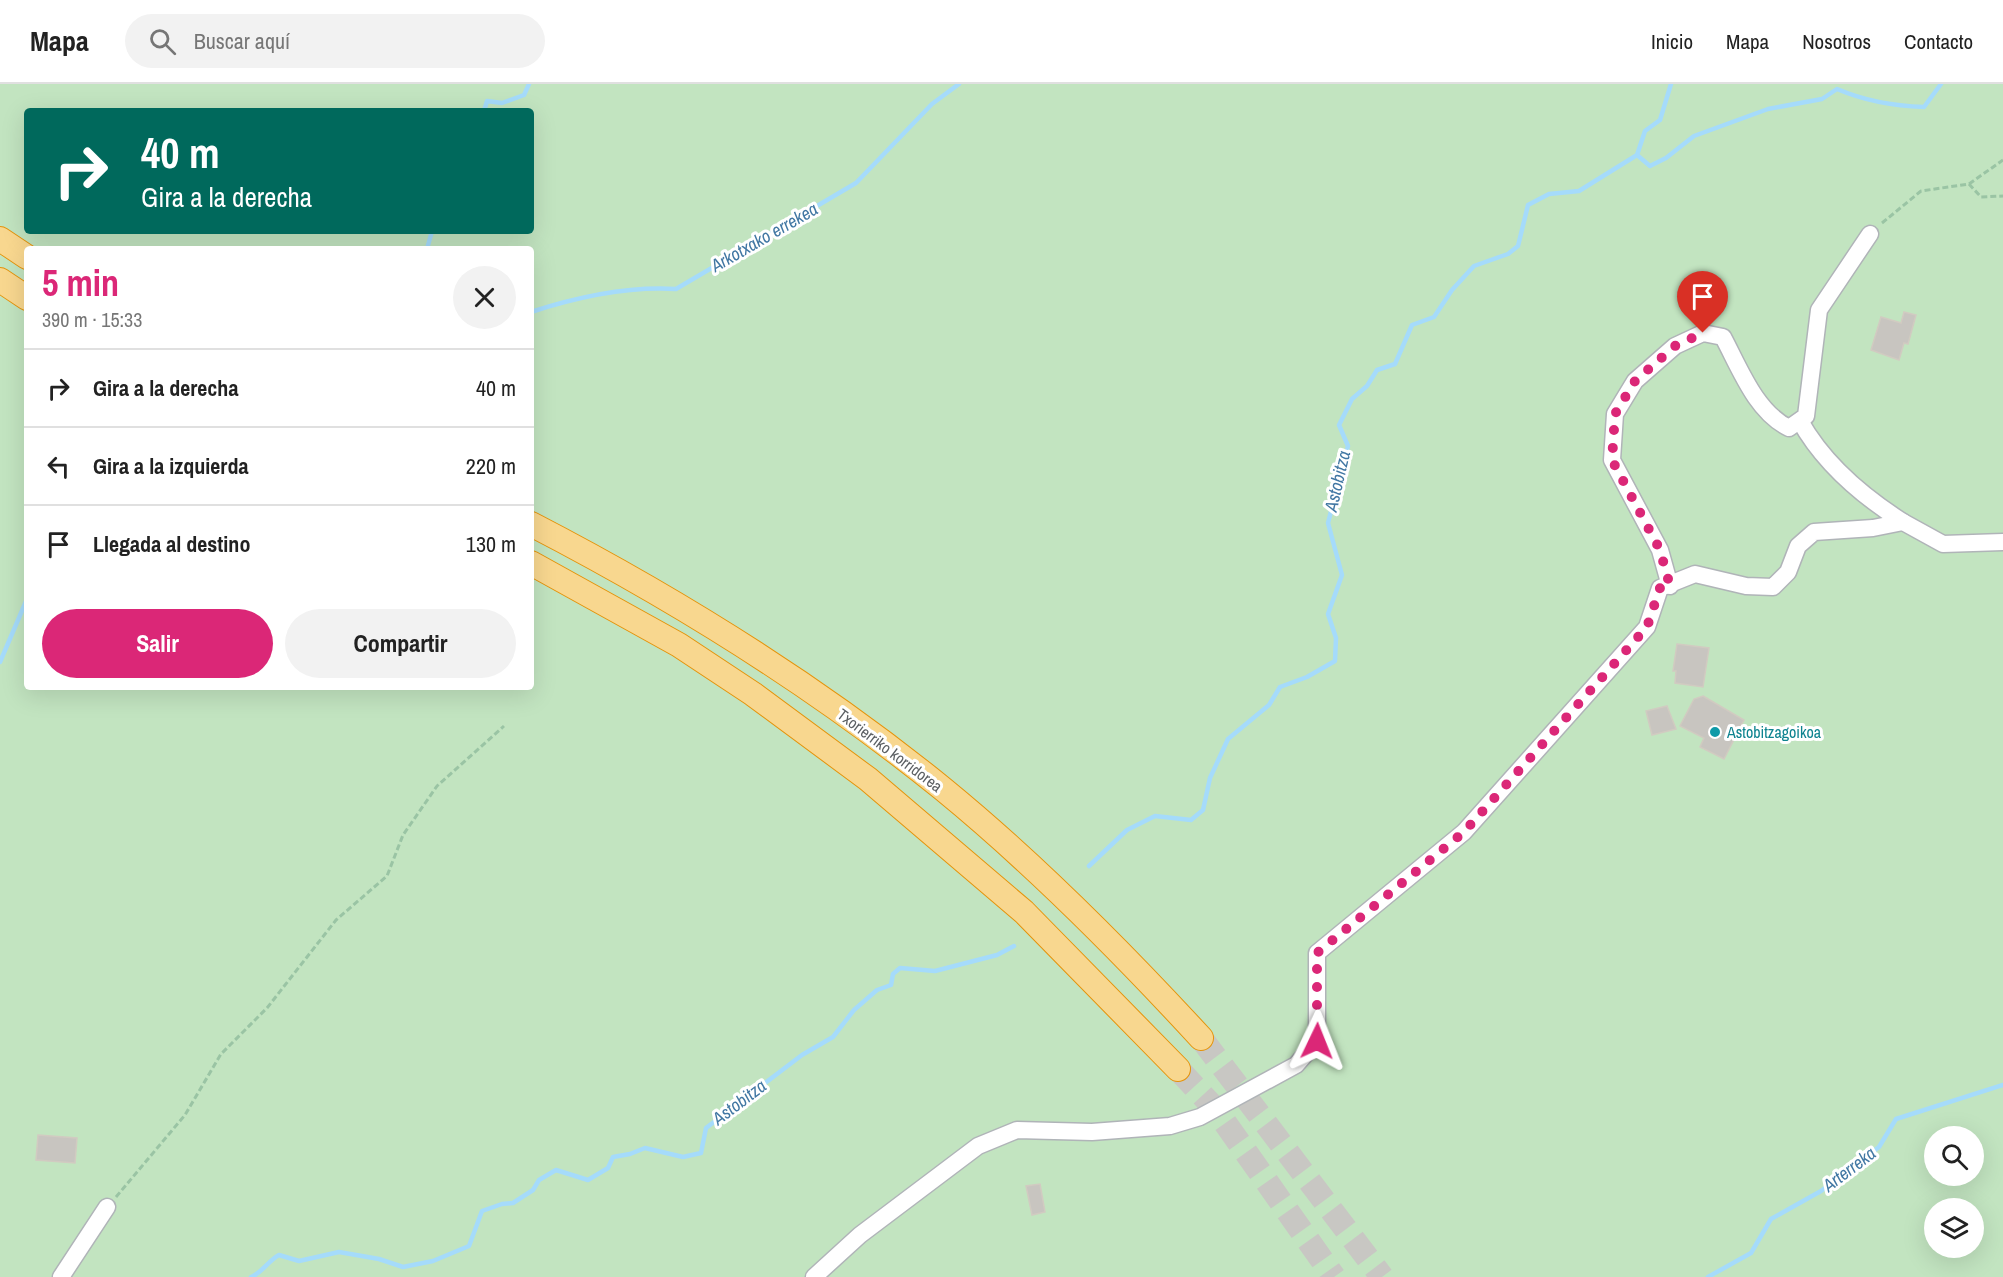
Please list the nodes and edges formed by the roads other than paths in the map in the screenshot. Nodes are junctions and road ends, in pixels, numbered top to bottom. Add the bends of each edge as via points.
1 (1870, 234) road end
2 (0, 239) edge
3 (24, 255) edge
4 (0, 280) edge
5 (24, 296) edge
6 (1800, 421) junction
7 (1903, 522) junction
8 (534, 526) edge
9 (2003, 542) edge
10 (534, 565) edge
11 (1670, 586) junction
12 (1201, 1038) tunnel mouth
13 (1178, 1069) tunnel mouth
14 (107, 1207) road end
15 (61, 1277) edge
16 (814, 1277) edge

1 - 6 street via 1819,310 1806,416
2 - 3 highway
4 - 5 highway
6 - 7 street via 1843,477
6 - 11 street via 1790,428 1775,421 1749,387 1723,337 1703,333 1675,346 1635,381 1615,414 1612,460 1660,550
7 - 9 street via 1943,544
7 - 11 street via 1814,532 1798,546 1788,572 1773,586 1746,586 1695,574
8 - 12 highway, Txorierriko korridorea via 741,643 885,743 1055,888
10 - 13 highway via 679,645 868,779 1024,912
11 - 16 street via 1660,588 1647,627 1464,832 1317,953 1317,1041 1296,1065 1200,1117 1170,1126 1092,1132 1017,1130 978,1146 860,1235
14 - 15 street

